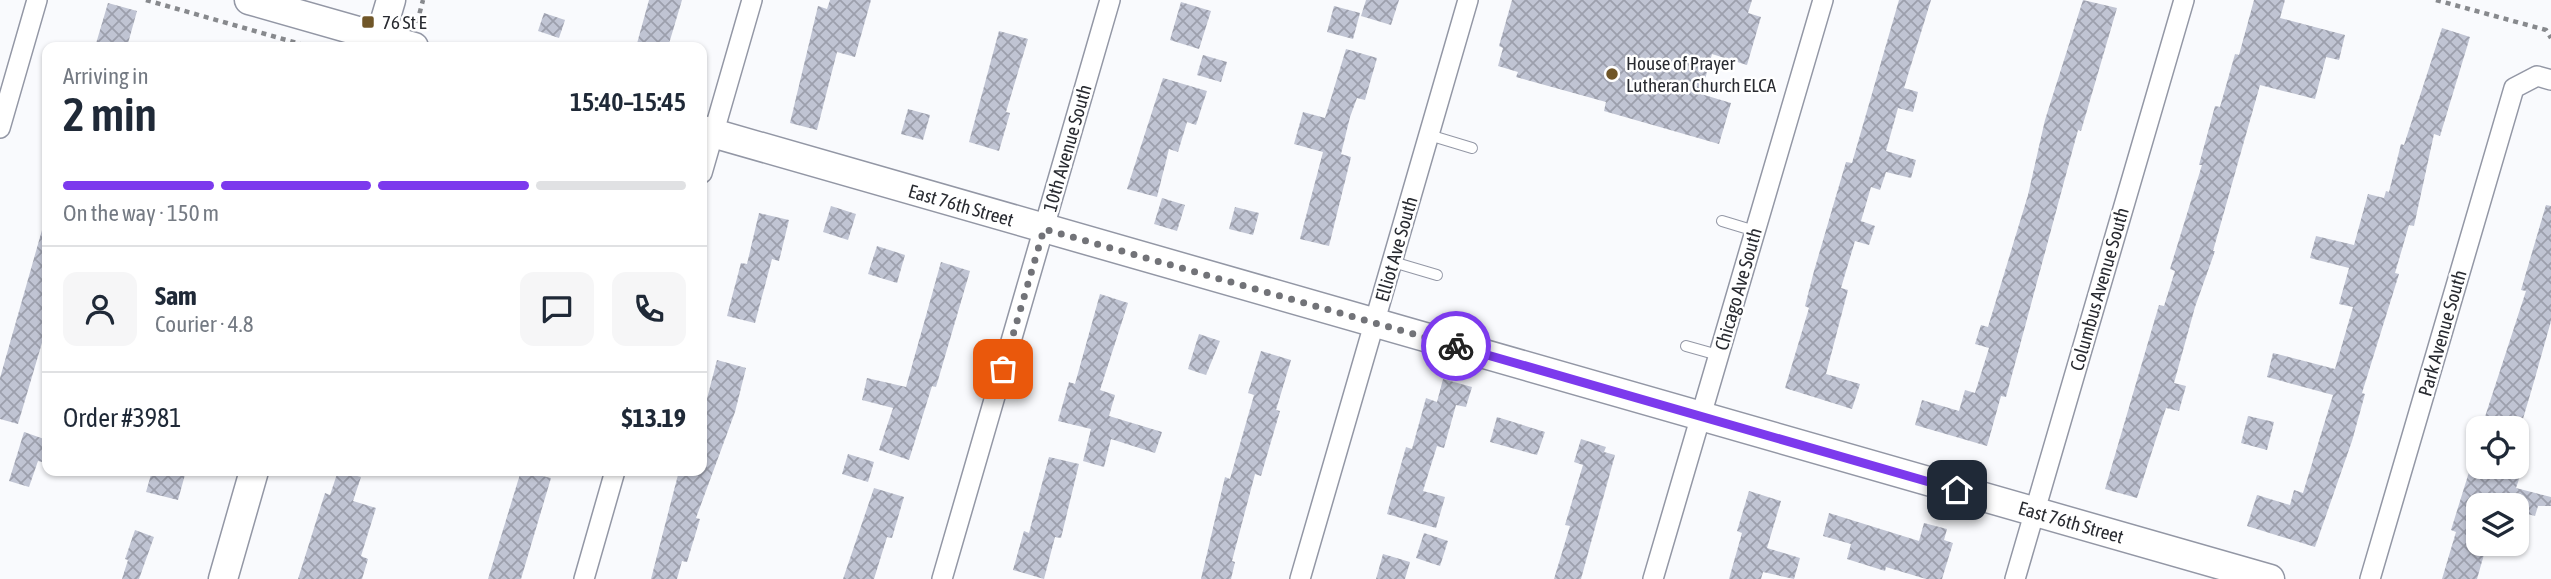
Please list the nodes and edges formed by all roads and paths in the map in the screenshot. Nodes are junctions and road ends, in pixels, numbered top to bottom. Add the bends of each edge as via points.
1 (37, 0) edge
2 (146, 0) edge
3 (249, 0) edge
4 (391, 0) edge
5 (752, 0) edge
6 (1110, 0) edge
7 (1468, 0) edge
8 (1823, 0) edge
9 (2184, 0) edge
10 (2436, 0) edge
11 (2551, 38) edge
12 (293, 42) edge
13 (379, 42) edge
14 (2551, 80) edge
15 (0, 128) edge
16 (707, 131) edge
17 (1429, 135) junction
18 (1472, 148) dead end
19 (1722, 221) dead end
20 (1044, 229) junction
21 (1755, 231) junction
22 (1393, 262) junction
23 (1437, 275) dead end
24 (1375, 323) junction
25 (1686, 346) dead end
26 (1718, 355) junction
27 (1700, 416) junction
28 (253, 476) edge
29 (614, 476) edge
30 (2034, 512) junction
31 (223, 579) edge
32 (584, 579) edge
33 (942, 579) edge
34 (1300, 579) edge
35 (1653, 579) edge
36 (2015, 579) edge
37 (2270, 579) edge
38 (2370, 579) edge

1 - 15 street
2 - 12 path
3 - 13 street
4 - 13 street
5 - 16 street
6 - 20 street, 10th Avenue South
7 - 17 street, Elliot Ave South
8 - 21 street, Chicago Ave South
9 - 30 street, Columbus Avenue South
10 - 11 path via 2546,30
14 - 38 street, Park Avenue South via 2537,76 2514,88
16 - 20 street, East 76th Street
17 - 18 lane
17 - 22 street, Elliot Ave South
19 - 21 lane
20 - 24 street, East 76th Street
20 - 33 street, 10th Avenue South
21 - 26 street, Chicago Ave South
22 - 23 lane
22 - 24 street, Elliot Ave South
24 - 27 street, East 76th Street
24 - 34 street, Elliot Ave South
25 - 26 lane
26 - 27 street, Chicago Ave South
27 - 30 street, East 76th Street
27 - 35 street, Chicago Ave South
28 - 31 street
29 - 32 street
30 - 36 street, Columbus Avenue South
30 - 37 street, East 76th Street

